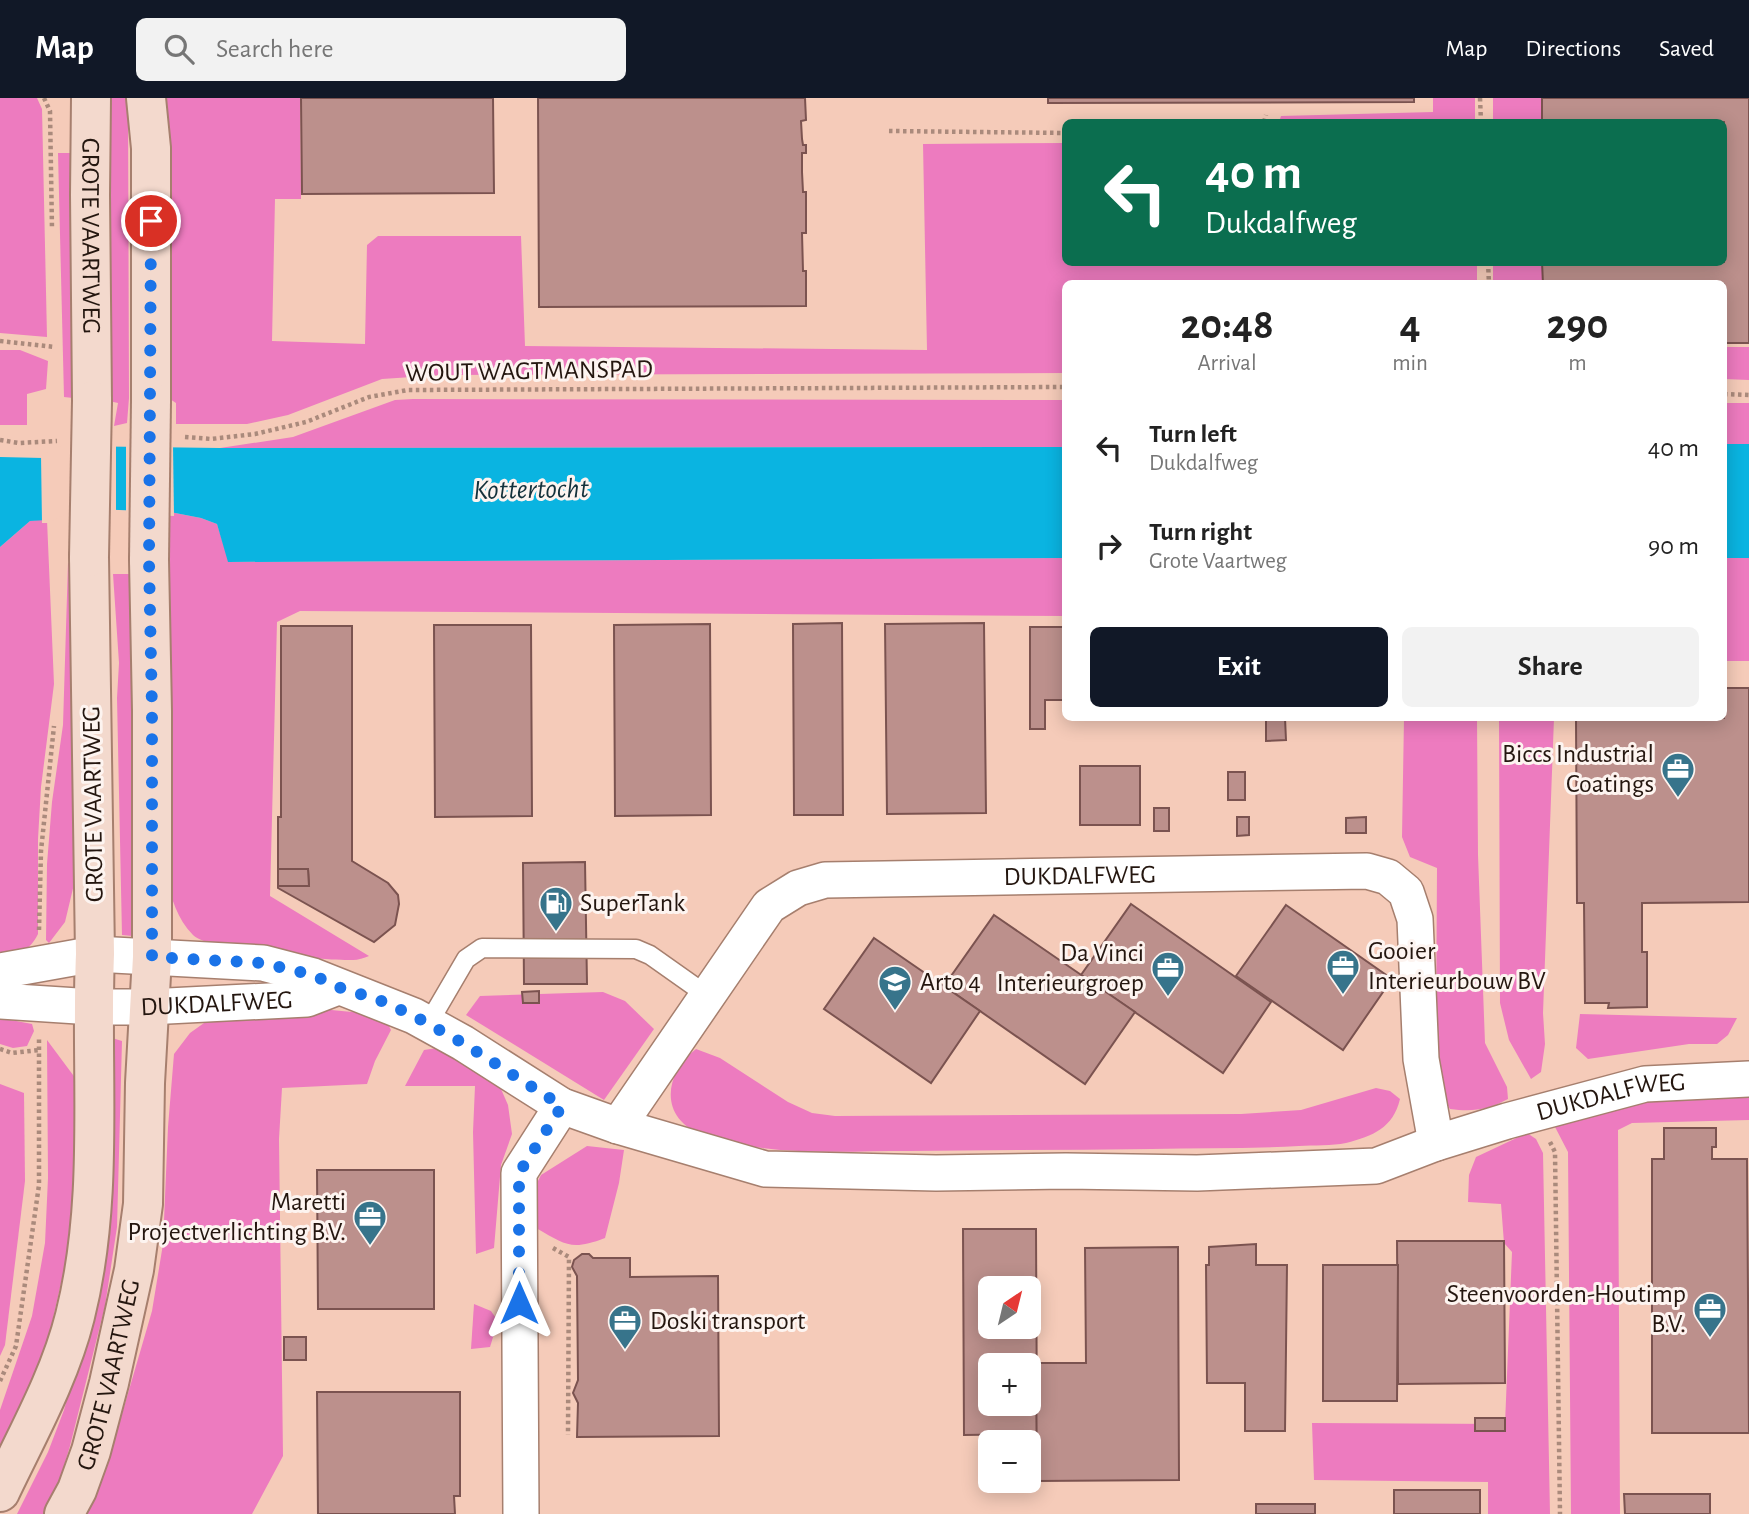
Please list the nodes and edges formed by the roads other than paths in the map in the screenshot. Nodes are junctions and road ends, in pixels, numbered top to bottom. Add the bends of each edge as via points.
1 (91, 98) edge
2 (146, 98) edge
3 (95, 954) junction
4 (152, 957) junction
5 (0, 971) edge
6 (338, 987) junction
7 (708, 996) junction
8 (0, 1001) edge
9 (93, 1007) junction
10 (148, 1007) junction
11 (428, 1024) junction
12 (1749, 1079) edge
13 (562, 1106) junction
14 (618, 1126) junction
15 (1436, 1143) junction
16 (0, 1492) edge
17 (64, 1514) edge
18 (521, 1514) edge

1 - 3 main road, GROTE VAARTWEG, bridge via 89,557
2 - 4 main road, GROTE VAARTWEG, bridge via 151,148
3 - 4 street, DUKDALFWEG
3 - 5 street, DUKDALFWEG
3 - 9 main road, GROTE VAARTWEG
4 - 6 street, DUKDALFWEG via 263,963 313,975
4 - 10 main road, GROTE VAARTWEG
6 - 10 street, DUKDALFWEG via 307,999
6 - 11 street, DUKDALFWEG via 379,1000
7 - 11 lane via 636,948 482,948 466,959
7 - 14 street, DUKDALFWEG
7 - 15 street, DUKDALFWEG via 769,906 798,888 825,880 1367,871 1388,877 1406,892 1415,919 1421,1059
8 - 9 street, DUKDALFWEG
9 - 10 street, DUKDALFWEG
9 - 16 main road, GROTE VAARTWEG via 93,1175 89,1239 75,1316 57,1370
10 - 17 main road, GROTE VAARTWEG via 143,1204 134,1270 91,1451
11 - 13 street, DUKDALFWEG
12 - 15 street, DUKDALFWEG via 1645,1084
13 - 14 street, DUKDALFWEG
13 - 18 street via 519,1173
14 - 15 street, DUKDALFWEG via 765,1169 936,1173 1197,1173 1376,1166

